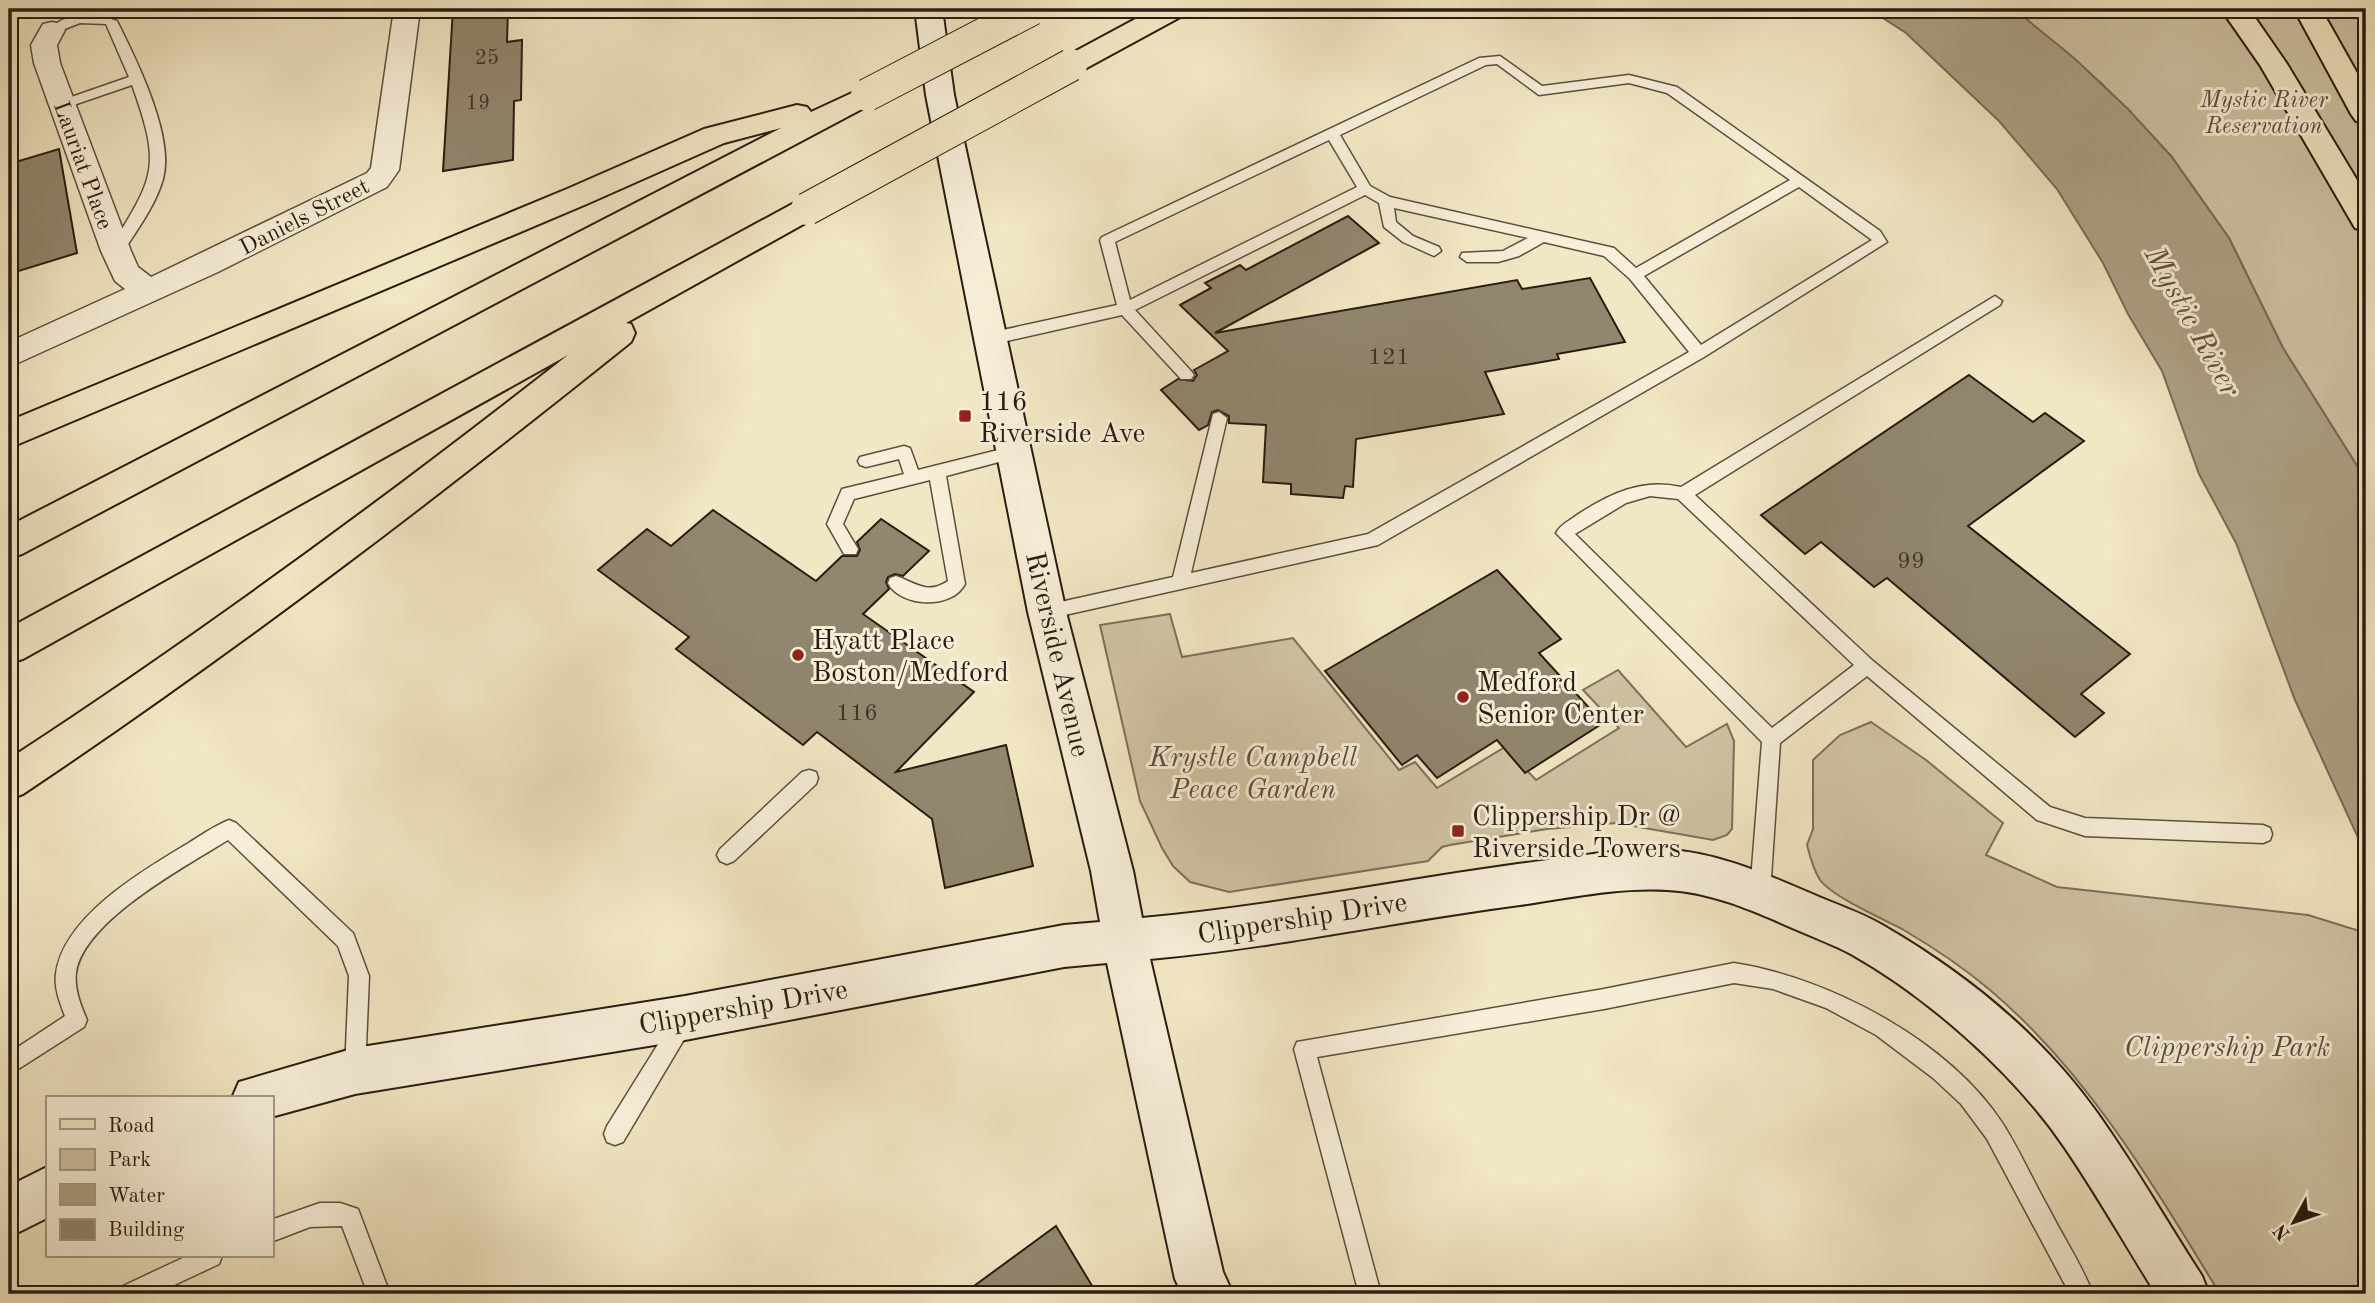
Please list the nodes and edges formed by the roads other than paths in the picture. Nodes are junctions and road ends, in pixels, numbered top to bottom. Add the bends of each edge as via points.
1 (407, 9) edge
2 (928, 9) edge
3 (1032, 9) edge
4 (1174, 9) edge
5 (2235, 9) edge
6 (2295, 9) edge
7 (2307, 9) edge
8 (52, 30) joint
9 (2344, 77) junction
10 (137, 79) junction
11 (62, 105) junction
12 (2366, 114) edge
13 (809, 118) junction
14 (1332, 133) junction
15 (1799, 181) junction
16 (1365, 189) junction
17 (1386, 201) junction
18 (2366, 220) edge
19 (1541, 237) junction
20 (116, 251) junction
21 (1434, 251) dead end
22 (1467, 257) dead end
23 (699, 269) junction
24 (1635, 275) junction
25 (148, 291) junction
26 (1995, 301) dead end
27 (1125, 309) junction
28 (989, 339) junction
29 (1699, 353) junction
30 (9, 355) edge
31 (1186, 374) dead end
32 (1219, 418) dead end
33 (9, 435) edge
34 (1014, 452) junction
35 (866, 461) dead end
36 (937, 472) junction
37 (913, 478) junction
38 (1684, 494) junction
39 (9, 543) edge
40 (850, 549) dead end
41 (1180, 582) junction
42 (896, 583) dead end
43 (1048, 612) junction
44 (9, 646) edge
45 (1867, 666) junction
46 (1771, 739) junction
47 (809, 778) dead end
48 (9, 782) edge
49 (2263, 834) dead end
50 (727, 855) dead end
51 (1760, 892) junction
52 (1124, 939) junction
53 (685, 1017) junction
54 (9, 1065) edge
55 (355, 1071) junction
56 (263, 1096) edge
57 (615, 1135) dead end
58 (46, 1192) edge
59 (9, 1213) edge
60 (273, 1230) edge
61 (207, 1258) edge
62 (1203, 1289) edge
63 (131, 1294) edge
64 (379, 1294) edge
65 (1370, 1294) edge
66 (2082, 1294) edge
67 (2183, 1294) edge

1 - 25 street, Daniels Street via 385,170 377,180
2 - 28 main road, Riverside Avenue via 940,95
3 - 13 main road, bridge via 867,95
4 - 23 main road, bridge
5 - 18 main road
6 - 9 main road
7 - 9 main road
8 - 10 lane via 68,20 89,16 111,21
8 - 11 street, Lauriat Place via 44,45
9 - 12 main road
10 - 11 lane
10 - 20 lane via 158,169 141,210
11 - 20 street, Lauriat Place
13 - 33 main road via 714,136
13 - 39 main road
14 - 15 lane via 1484,61 1500,60 1539,91 1629,79 1672,90
14 - 16 lane
14 - 27 lane via 1107,240
15 - 24 lane
15 - 29 lane via 1880,242
16 - 17 lane
16 - 27 lane
17 - 19 lane
17 - 21 lane via 1388,224
19 - 22 lane via 1495,259
19 - 24 lane via 1609,252
20 - 25 street, Lauriat Place via 126,273
23 - 44 main road
23 - 48 main road via 295,584
24 - 29 lane
25 - 30 street, Daniels Street
26 - 38 lane
27 - 28 lane
27 - 31 lane
28 - 34 main road, Riverside Avenue
29 - 41 lane via 1371,540
32 - 41 lane
34 - 36 lane
34 - 43 main road, Riverside Avenue
35 - 37 lane via 904,452
36 - 37 lane
36 - 42 lane via 957,584 941,597 922,597
37 - 40 lane via 848,494 835,524
38 - 45 lane
38 - 46 lane via 1639,490 1618,498 1564,533
41 - 43 lane
43 - 52 main road, Riverside Avenue via 1112,871
45 - 46 lane
45 - 49 lane via 2045,814 2085,827
46 - 51 lane
47 - 50 lane
51 - 52 main road, Clippership Drive via 1696,874 1629,870 1208,933
51 - 67 main road, Clippership Drive via 1866,939 1989,1027 2081,1130
52 - 53 main road, Clippership Drive via 1064,946
52 - 62 main road, Riverside Avenue
53 - 55 main road, Clippership Drive
53 - 57 lane
54 - 55 lane via 77,1020 69,1000 66,969 84,934 121,897 229,829 346,940 359,976
55 - 56 main road, Clippership Drive
58 - 59 main road
60 - 64 lane via 332,1213 350,1217
61 - 63 lane
65 - 66 lane via 1304,1049 1734,973 1773,979 1831,1000 1883,1028 1941,1071 1996,1131

